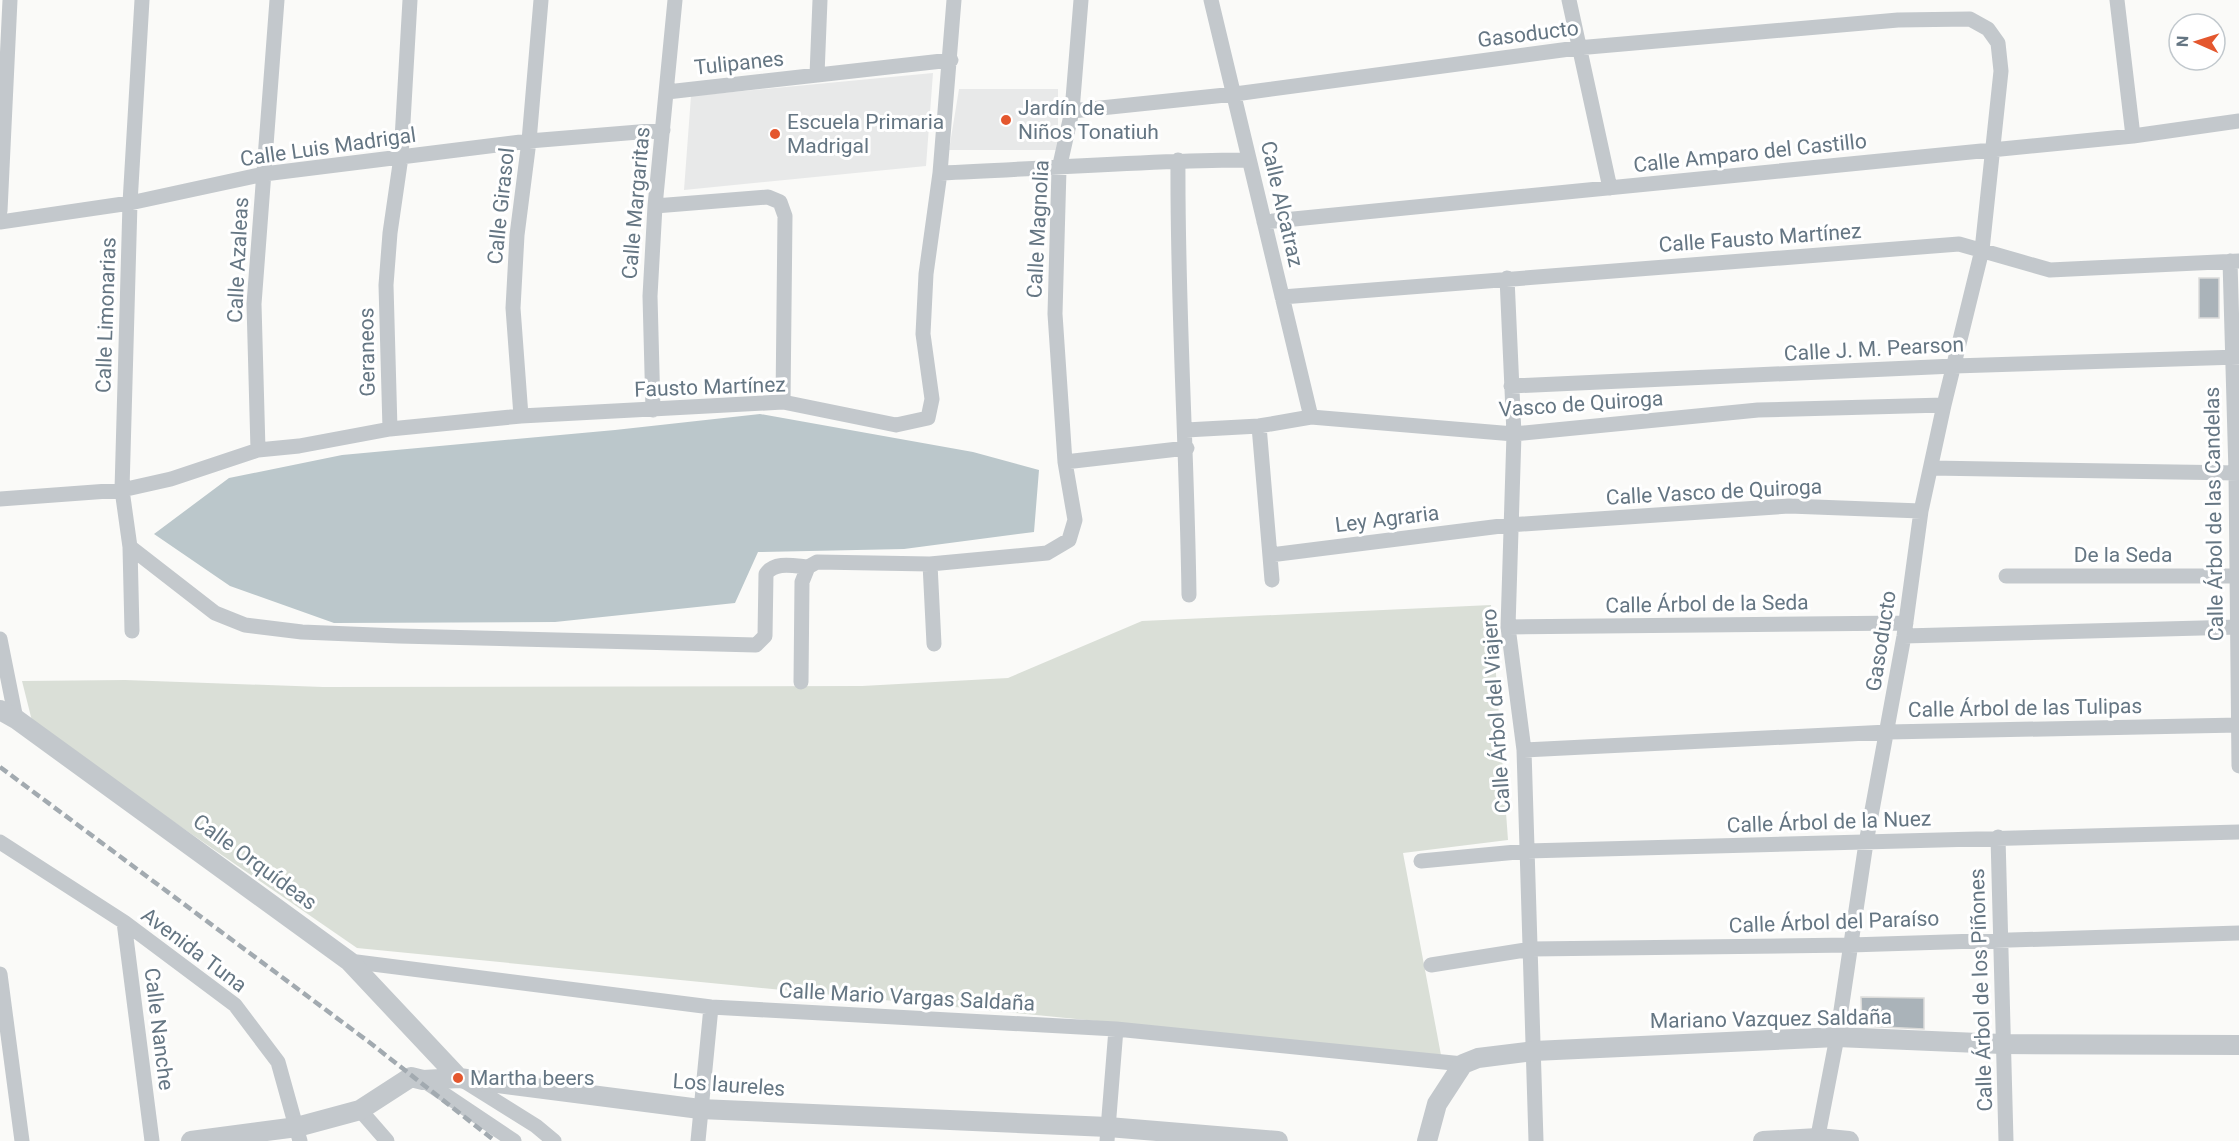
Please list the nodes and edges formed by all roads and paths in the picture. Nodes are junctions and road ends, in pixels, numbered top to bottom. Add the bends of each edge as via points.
1 (10, 0) edge
2 (142, 0) edge
3 (277, 0) edge
4 (410, 0) edge
5 (540, 0) edge
6 (675, 0) edge
7 (820, 0) edge
8 (954, 0) edge
9 (1081, 0) edge
10 (1211, 0) edge
11 (1569, 0) edge
12 (2117, 0) edge
13 (1577, 48) junction
14 (951, 60) junction
15 (817, 75) junction
16 (667, 92) junction
17 (1235, 94) junction
18 (1072, 111) junction
19 (2239, 121) edge
20 (663, 130) junction
21 (2133, 136) junction
22 (529, 141) junction
23 (1993, 150) junction
24 (402, 157) junction
25 (1178, 160) junction
26 (1249, 160) junction
27 (1059, 169) junction
28 (940, 173) junction
29 (264, 174) junction
30 (1610, 188) junction
31 (130, 203) junction
32 (655, 206) junction
33 (0, 211) edge
34 (0, 222) edge
35 (1264, 222) junction
36 (1982, 250) junction
37 (2234, 261) edge
38 (1507, 278) junction
39 (1282, 297) junction
40 (2235, 357) edge
41 (1954, 366) junction
42 (1511, 387) junction
43 (783, 402) junction
44 (1944, 405) junction
45 (653, 410) junction
46 (521, 416) junction
47 (1311, 417) junction
48 (1259, 426) junction
49 (390, 429) junction
50 (1186, 430) junction
51 (1514, 434) junction
52 (1187, 448) junction
53 (258, 450) junction
54 (1065, 462) junction
55 (1931, 468) junction
56 (2238, 473) edge
57 (122, 490) junction
58 (0, 499) edge
59 (1921, 512) junction
60 (1509, 525) junction
61 (130, 547) junction
62 (1270, 555) junction
63 (930, 564) junction
64 (808, 567) junction
65 (2006, 576) dead end
66 (2239, 576) edge
67 (1272, 580) dead end
68 (1188, 595) dead end
69 (1509, 627) junction
70 (2239, 627) edge
71 (1905, 629) junction
72 (132, 631) dead end
73 (0, 639) edge
74 (934, 644) dead end
75 (801, 682) dead end
76 (8, 715) edge
77 (2238, 725) edge
78 (1888, 732) junction
79 (1524, 750) junction
80 (2239, 766) edge
81 (2239, 832) edge
82 (1998, 837) junction
83 (0, 842) edge
84 (1866, 843) junction
85 (1527, 851) junction
86 (1421, 861) dead end
87 (124, 922) junction
88 (2239, 933) edge
89 (2000, 938) junction
90 (1850, 945) junction
91 (1531, 949) junction
92 (349, 961) junction
93 (1431, 965) dead end
94 (0, 974) edge
95 (711, 1007) junction
96 (1116, 1029) junction
97 (1837, 1037) junction
98 (2002, 1044) junction
99 (2239, 1045) edge
100 (1534, 1051) junction
101 (1463, 1064) junction
102 (459, 1078) junction
103 (423, 1080) junction
104 (700, 1109) junction
105 (360, 1110) junction
106 (299, 1134) edge
107 (1108, 1134) edge
108 (1817, 1140) edge
109 (22, 1141) edge
110 (152, 1141) edge
111 (191, 1141) edge
112 (387, 1141) edge
113 (514, 1141) edge
114 (554, 1141) edge
115 (698, 1141) edge
116 (1278, 1141) edge
117 (1427, 1141) edge
118 (1536, 1141) edge
119 (1763, 1141) edge
120 (1849, 1141) edge
121 (2006, 1141) edge

1 - 33 street
2 - 31 street, Calle Limonarias
3 - 29 street, Calle Azaleas
4 - 24 street, Geraneos
5 - 22 street, Calle Girasol
6 - 16 street, Calle Margaritas
7 - 15 street
8 - 14 street
9 - 18 street, Calle Magnolia
10 - 17 street, Calle Alcatraz
11 - 13 street
12 - 21 street
13 - 17 street, Gasoducto
13 - 23 street, Gasoducto via 1898,20 1970,19 1989,28 1998,43 2001,71
13 - 30 street
14 - 15 street
14 - 28 street
15 - 16 street, Tulipanes
16 - 20 street, Calle Margaritas
17 - 18 street, Gasoducto
17 - 26 street, Calle Alcatraz
18 - 27 street, Calle Magnolia
19 - 21 street, Calle Amparo del Castillo
20 - 22 street, Calle Luis Madrigal
20 - 32 street, Calle Margaritas
21 - 23 street, Calle Amparo del Castillo
22 - 24 street, Calle Luis Madrigal
22 - 46 street, Calle Girasol via 513,308
23 - 30 street, Calle Amparo del Castillo
23 - 36 street, Gasoducto
24 - 29 street, Calle Luis Madrigal
24 - 49 street, Geraneos via 386,285
25 - 26 street
25 - 27 street
25 - 50 street
26 - 35 street, Calle Alcatraz
27 - 28 street
27 - 54 street, Calle Magnolia via 1055,314
28 - 43 street, Fausto Martínez via 926,274 923,334 932,399 928,418 896,425
29 - 31 street, Calle Luis Madrigal
29 - 53 street, Calle Azaleas via 254,304
30 - 35 street, Calle Amparo del Castillo
31 - 34 street, Calle Luis Madrigal
31 - 57 street, Calle Limonarias
32 - 43 street via 768,197 780,202 785,216
32 - 45 street, Calle Margaritas via 650,296
35 - 39 street, Calle Alcatraz
36 - 37 street, Calle Fausto Martínez via 2049,270
36 - 38 street, Calle Fausto Martínez via 1959,244
36 - 41 street, Gasoducto
37 - 40 street, Calle Árbol de las Candelas
38 - 39 street, Calle Fausto Martínez
38 - 42 street, Calle Árbol del Viajero
39 - 47 street, Calle Alcatraz
40 - 41 street, Calle J. M. Pearson
40 - 56 street, Calle Árbol de las Candelas
41 - 42 street, Calle J. M. Pearson
41 - 44 street, Gasoducto
42 - 51 street, Calle Árbol del Viajero
43 - 45 street, Fausto Martínez
44 - 51 street, Vasco de Quiroga via 1758,410
44 - 55 street, Gasoducto
45 - 46 street, Fausto Martínez
46 - 49 street, Fausto Martínez
47 - 48 street, Vasco de Quiroga
47 - 51 street, Vasco de Quiroga
48 - 50 street, Vasco de Quiroga
48 - 62 street
49 - 53 street
50 - 52 street
51 - 60 street, Calle Árbol del Viajero
52 - 54 street
52 - 68 street
53 - 57 street via 171,479
54 - 63 street, Calle Magnolia via 1075,520 1069,540 1047,553
55 - 56 street
55 - 59 street, Gasoducto
56 - 66 street, Calle Árbol de las Candelas
57 - 58 street
57 - 61 street, Calle Limonarias
59 - 60 street, Calle Vasco de Quiroga via 1790,506
59 - 71 street, Gasoducto
60 - 62 street, Ley Agraria
60 - 69 street, Calle Árbol del Viajero
61 - 64 street, Calle Magnolia via 215,613 245,625 399,636 756,645 765,636 766,574 770,568
61 - 72 street, Calle Limonarias
62 - 67 street
63 - 64 street, Calle Magnolia via 817,562
63 - 74 street
64 - 75 street via 801,582
65 - 66 street, De la Seda
66 - 70 street, Calle Árbol de las Candelas
69 - 71 street, Calle Árbol de la Seda
69 - 79 street, Calle Árbol del Viajero
70 - 71 street, Calle Árbol de la Seda
70 - 77 street, Calle Árbol de las Candelas
71 - 78 street, Gasoducto
73 - 76 street
76 - 92 street, Calle Orquídeas
77 - 78 street, Calle Árbol de las Tulipas
77 - 80 street, Calle Árbol de las Candelas
78 - 79 street, Calle Árbol de las Tulipas
78 - 84 street, Gasoducto
79 - 85 street, Calle Árbol del Viajero
81 - 82 street, Calle Árbol de la Nuez
82 - 84 street, Calle Árbol de la Nuez
82 - 89 street, Calle Árbol de los Piñones
83 - 87 street, Avenida Tuna
84 - 85 street, Calle Árbol de la Nuez
84 - 90 street, Gasoducto
85 - 86 street, Calle Árbol de la Nuez
85 - 91 street, Calle Árbol del Viajero
87 - 106 street, Avenida Tuna via 235,1005 278,1062
87 - 110 street, Calle Nanche
88 - 89 street, Calle Árbol del Paraíso
89 - 90 street, Calle Árbol del Paraíso
89 - 98 street, Calle Árbol de los Piñones
90 - 91 street, Calle Árbol del Paraíso
90 - 97 street, Gasoducto
91 - 93 street, Calle Árbol del Paraíso
91 - 100 street, Calle Árbol del Viajero
92 - 95 street, Calle Mario Vargas Saldaña
92 - 102 street, Calle Orquídeas
94 - 109 street
95 - 96 street, Calle Mario Vargas Saldaña
95 - 104 street
96 - 101 street, Calle Mario Vargas Saldaña
96 - 107 street
97 - 98 street, Mariano Vazquez Saldaña
97 - 100 street, Mariano Vazquez Saldaña
97 - 108 street, Gasoducto
98 - 99 street, Mariano Vazquez Saldaña
98 - 121 street, Calle Árbol de los Piñones
100 - 101 street, Mariano Vazquez Saldaña via 1478,1058
100 - 118 street, Calle Árbol del Viajero
101 - 117 street via 1437,1104
102 - 103 street, Los laureles
102 - 104 street, Los laureles
102 - 114 street via 528,1120
103 - 105 street, Los laureles via 411,1077
103 - 113 street
104 - 107 street, Los laureles
104 - 115 street
105 - 106 street, Los laureles
105 - 112 street
106 - 111 street, Los laureles
107 - 116 street, Los laureles
108 - 119 street
108 - 120 street

